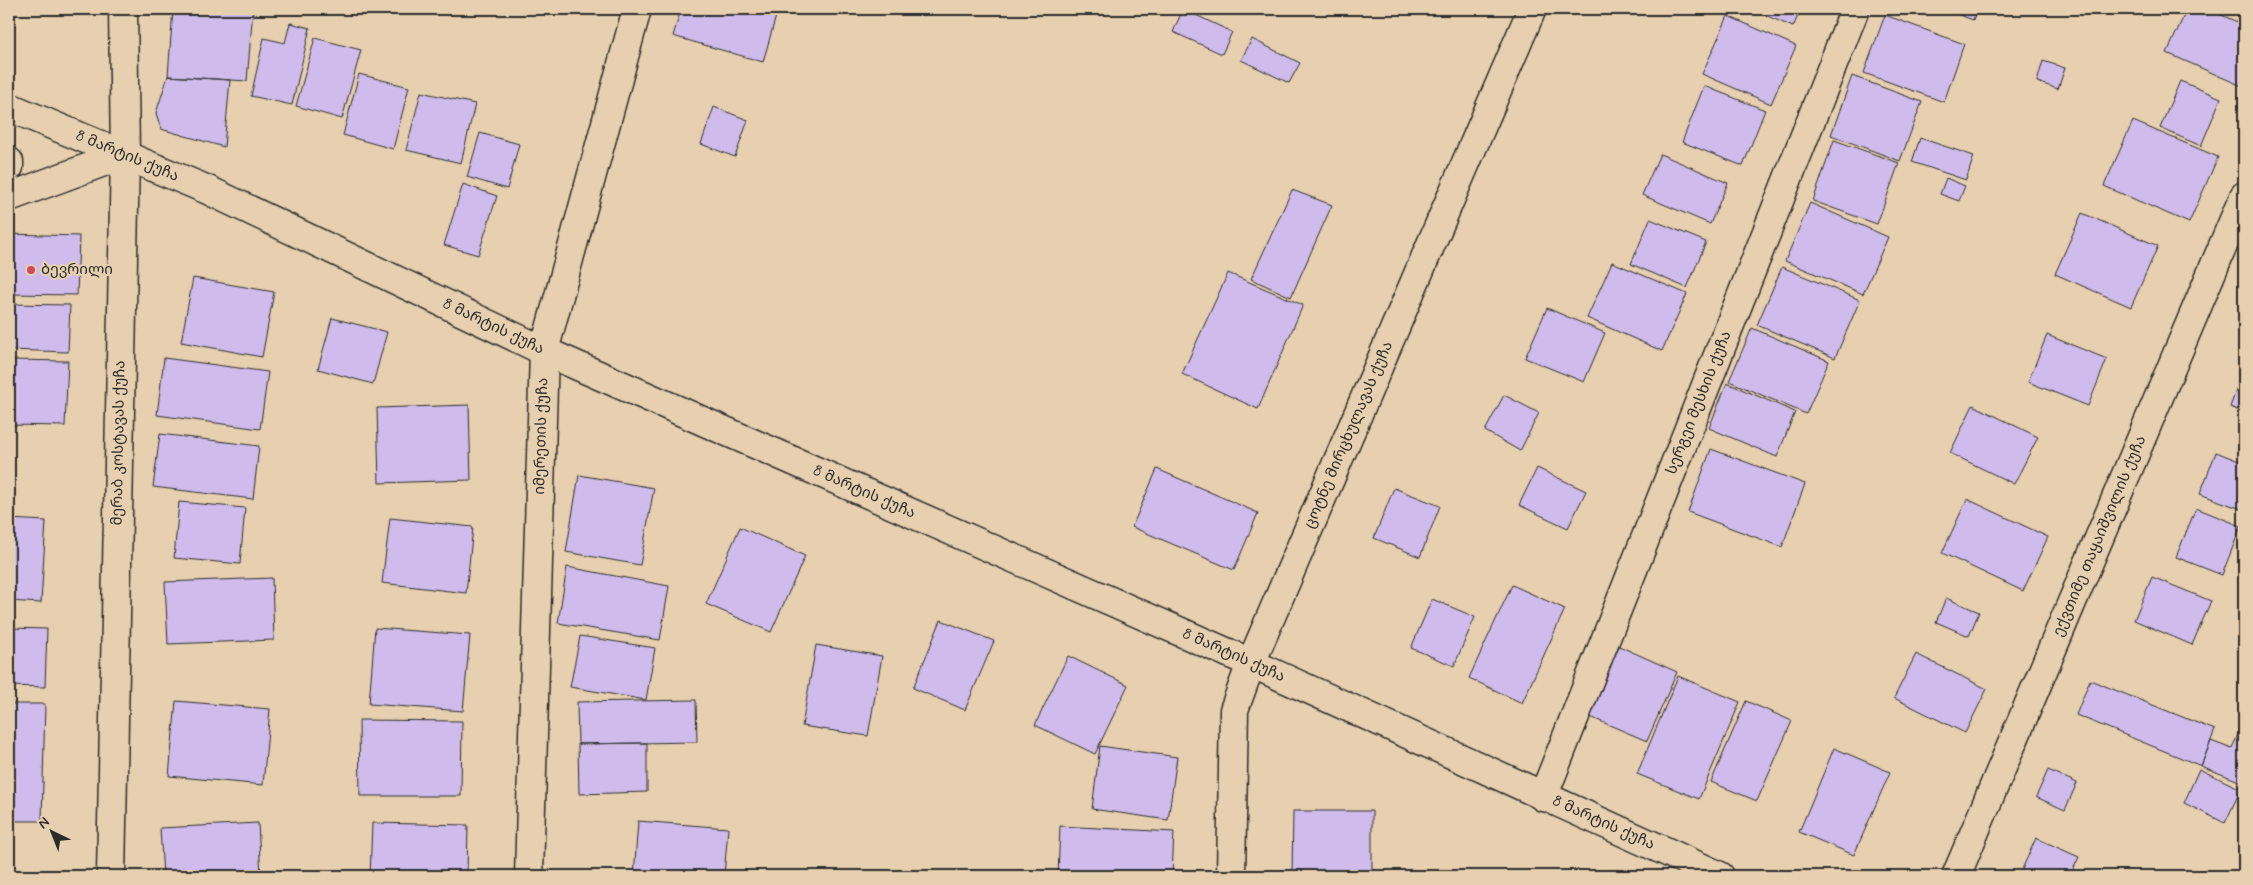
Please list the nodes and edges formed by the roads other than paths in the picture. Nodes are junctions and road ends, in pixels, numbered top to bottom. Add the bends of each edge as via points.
1 (123, 9) edge
2 (637, 9) edge
3 (1532, 9) edge
4 (1854, 9) edge
5 (9, 107) edge
6 (125, 154) junction
7 (9, 162) edge
8 (9, 167) edge
9 (2244, 196) edge
10 (9, 197) edge
11 (544, 352) junction
12 (1251, 663) junction
13 (1542, 797) junction
14 (111, 876) edge
15 (529, 876) edge
16 (1231, 876) edge
17 (1720, 876) edge
18 (1956, 876) edge

1 - 6 main road, მერაბ კოსტავას ქუჩა
2 - 11 main road, იმერეთის ქუჩა
3 - 12 main road, ცოტნე მირცხულავას ქუჩა
4 - 13 main road, სერგეი მესხის ქუჩა
5 - 6 main road, 8 მარტის ქუჩა
6 - 10 main road
6 - 11 main road, 8 მარტის ქუჩა via 208,190
6 - 14 main road, მერაბ კოსტავას ქუჩა
7 - 8 main road
9 - 18 main road, ექვთიმე თაყაიშვილის ქუჩა
11 - 12 main road, 8 მარტის ქუჩა
11 - 15 main road, იმერეთის ქუჩა
12 - 13 main road, 8 მარტის ქუჩა
12 - 16 main road, ცოტნე მირცხულავას ქუჩა via 1234,710
13 - 17 main road, 8 მარტის ქუჩა

